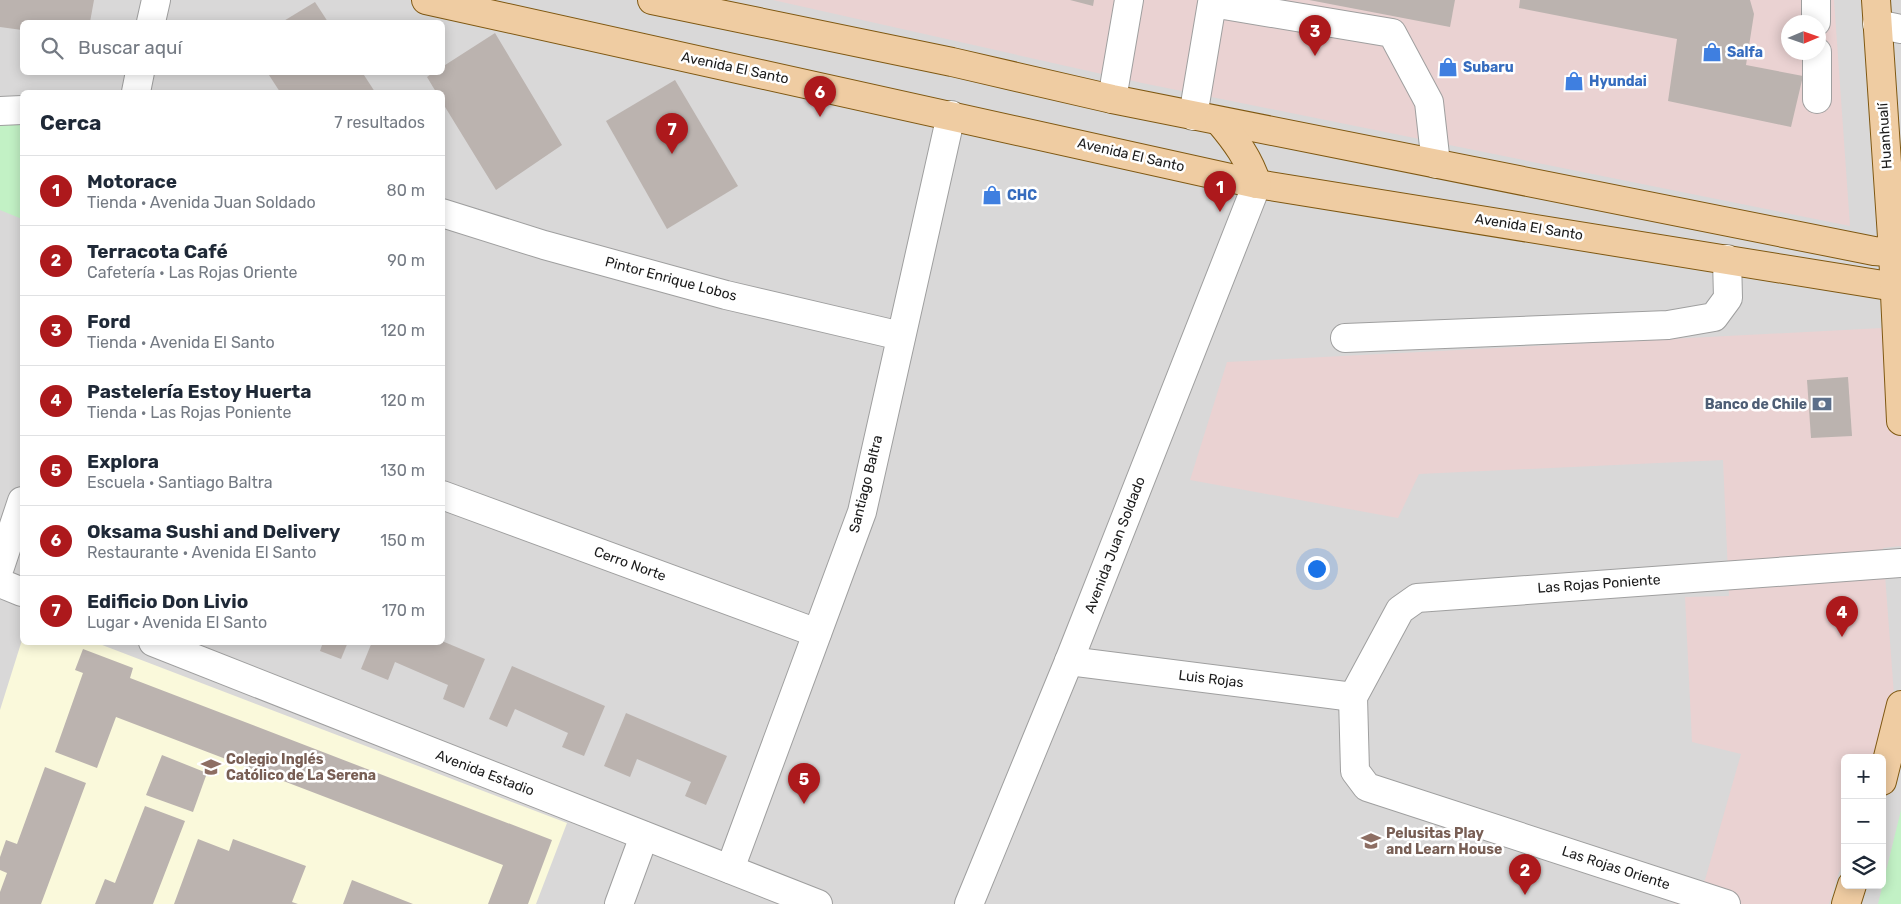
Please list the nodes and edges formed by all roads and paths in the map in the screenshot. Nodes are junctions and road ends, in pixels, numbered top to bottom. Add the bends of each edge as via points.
1 (156, 0) edge
2 (426, 0) edge
3 (652, 0) edge
4 (1129, 0) edge
5 (1816, 0) edge
6 (1816, 15) edge
7 (1885, 17) edge
8 (152, 20) edge
9 (1817, 60) edge
10 (139, 75) edge
11 (136, 90) edge
12 (1817, 98) dead end
13 (1112, 100) junction
14 (20, 110) edge
15 (0, 111) edge
16 (951, 115) junction
17 (1193, 116) junction
18 (1220, 121) junction
19 (1436, 164) junction
20 (1257, 184) junction
21 (445, 214) edge
22 (1897, 253) edge
23 (1727, 259) junction
24 (1898, 288) edge
25 (901, 336) junction
26 (1344, 338) dead end
27 (1901, 421) edge
28 (445, 496) edge
29 (20, 507) edge
30 (1901, 563) edge
31 (0, 567) edge
32 (0, 583) edge
33 (20, 591) edge
34 (817, 633) junction
35 (160, 645) edge
36 (1069, 661) junction
37 (1353, 698) junction
38 (1901, 705) edge
39 (1886, 765) edge
40 (644, 836) junction
41 (730, 869) junction
42 (1851, 889) edge
43 (619, 904) edge
44 (818, 904) edge
45 (969, 904) edge
46 (1726, 904) edge
47 (1846, 904) edge

1 - 8 street
2 - 16 main road, Avenida El Santo
3 - 13 main road via 952,62
4 - 13 street
5 - 6 street
7 - 22 main road, Huanhualí
9 - 12 street
10 - 11 street
13 - 17 main road
14 - 15 street
16 - 20 main road, Avenida El Santo
16 - 25 street, Santiago Baltra
17 - 18 main road
17 - 19 street via 1212,2 1392,33 1429,102
18 - 19 main road
18 - 20 main road via 1243,151
19 - 22 main road
20 - 23 main road, Avenida El Santo
20 - 36 street, Avenida Juan Soldado
21 - 25 street, Pintor Enrique Lobos via 726,295
22 - 24 main road, Huanhualí
23 - 24 main road, Avenida El Santo
23 - 26 street via 1728,298 1714,317 1668,325
24 - 27 main road, Huanhualí
25 - 34 street, Santiago Baltra via 862,512
28 - 34 street, Cerro Norte
29 - 31 street
30 - 37 street, Las Rojas Poniente via 1417,598 1400,610
32 - 33 street
34 - 41 street, Santiago Baltra
35 - 40 street, Avenida Estadio
36 - 37 street, Luis Rojas
36 - 45 street, Avenida Juan Soldado
37 - 46 street, Las Rojas Oriente via 1355,770 1367,788
38 - 39 main road
40 - 41 street, Avenida Estadio
40 - 43 street
41 - 44 street, Avenida Estadio
42 - 47 main road

